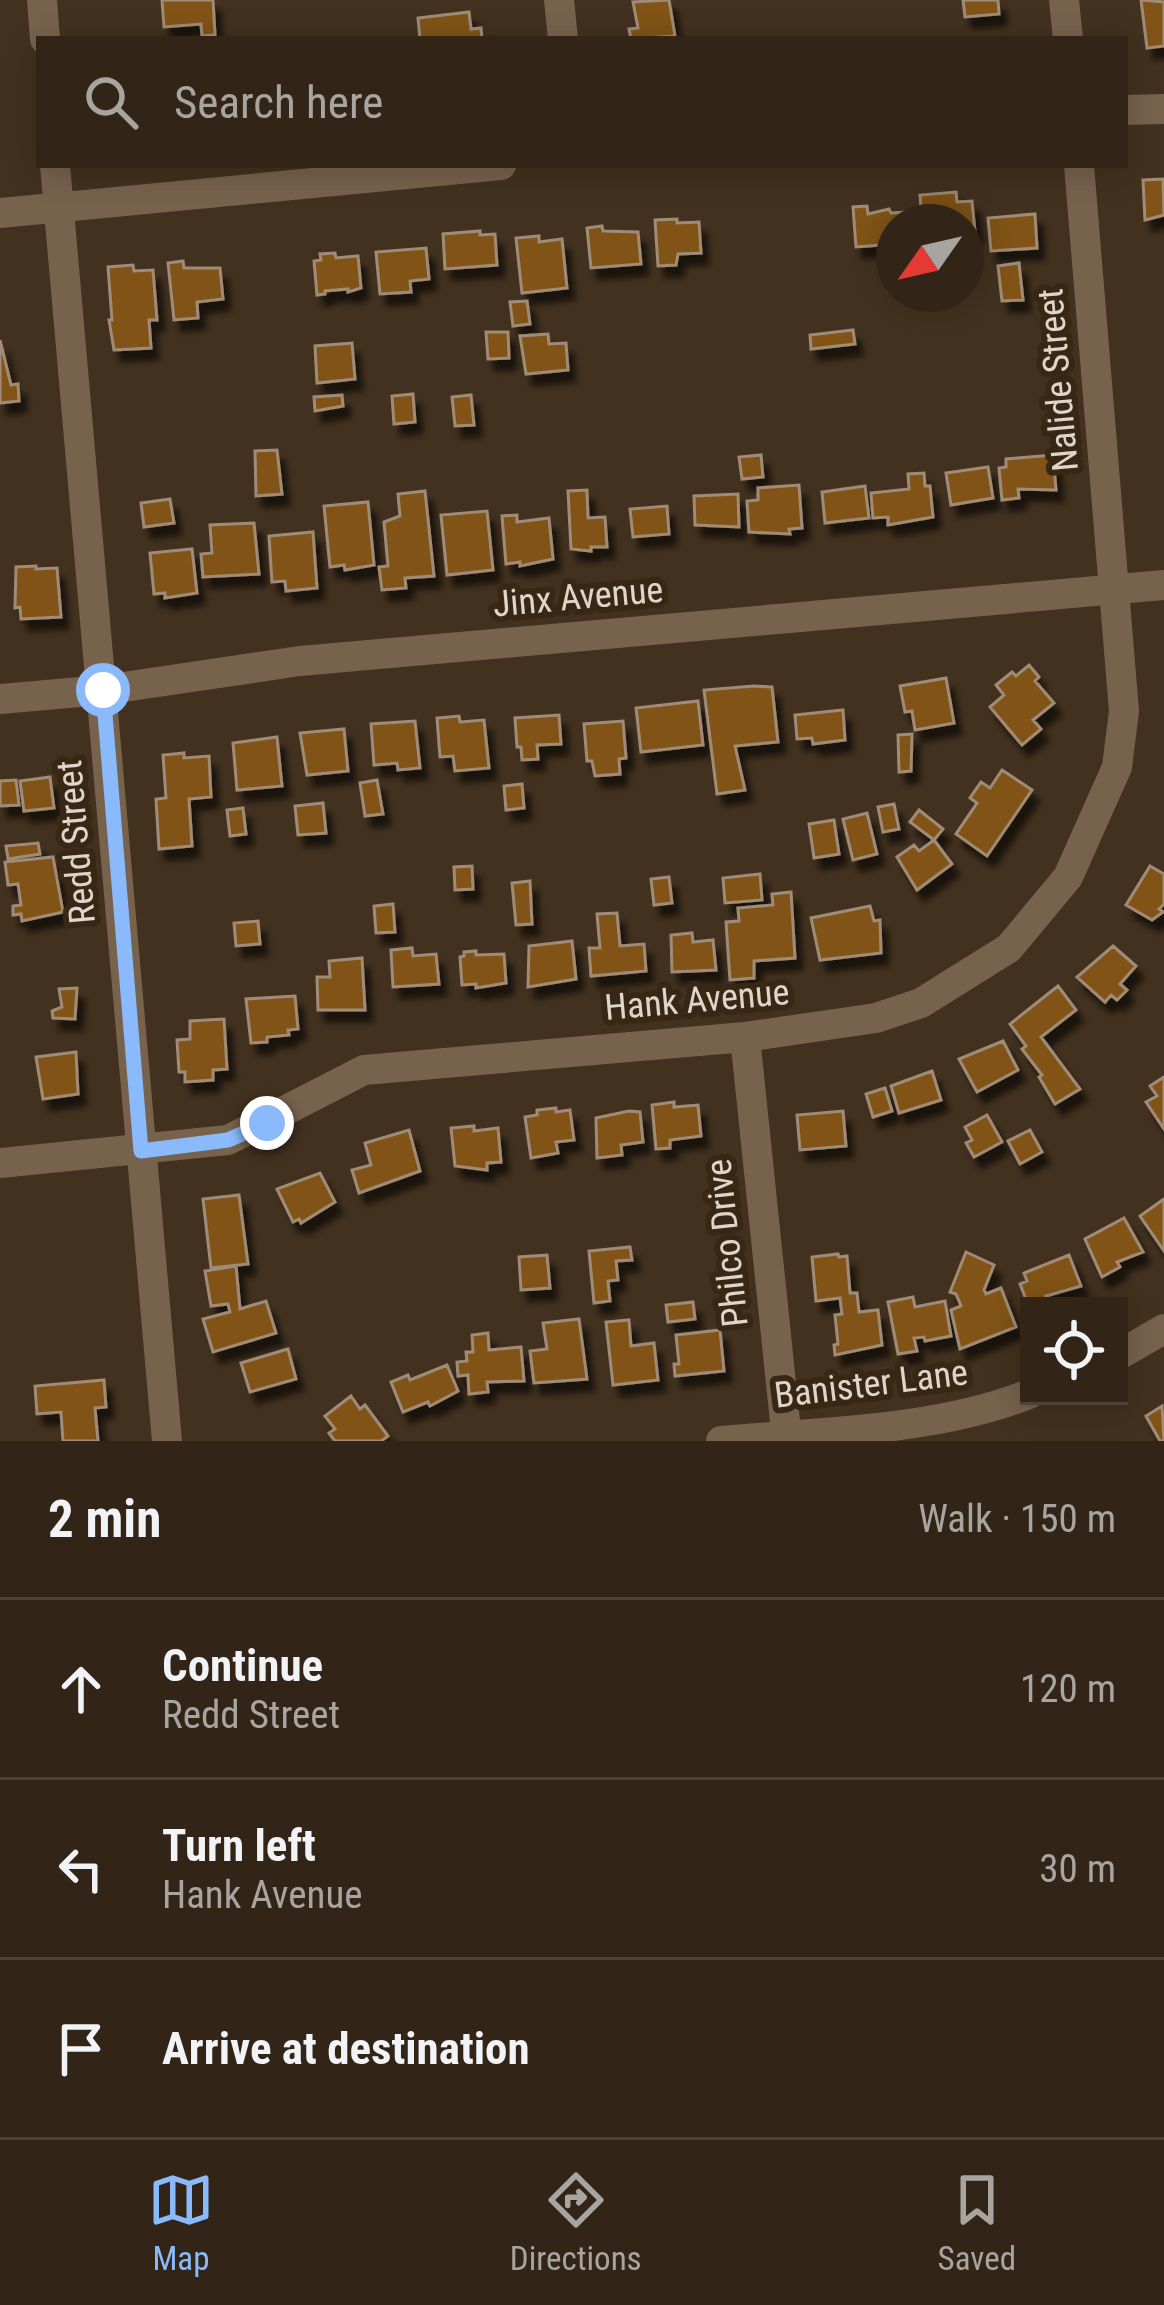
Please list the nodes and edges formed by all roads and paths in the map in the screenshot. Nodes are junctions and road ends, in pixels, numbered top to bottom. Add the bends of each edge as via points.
1 (42, 0) edge
2 (559, 0) edge
3 (1064, 0) edge
4 (45, 36) edge
5 (563, 36) edge
6 (1068, 36) edge
7 (1164, 109) edge
8 (1128, 110) edge
9 (55, 168) edge
10 (471, 168) edge
11 (1079, 168) edge
12 (58, 209) junction
13 (0, 214) edge
14 (1164, 585) edge
15 (1114, 588) junction
16 (103, 690) junction
17 (0, 699) edge
18 (745, 1037) junction
19 (141, 1151) junction
20 (0, 1163) edge
21 (1164, 1330) edge
22 (1128, 1350) edge
23 (1020, 1398) edge
24 (787, 1438) edge
25 (166, 1441) edge
26 (721, 1441) edge

1 - 4 street
2 - 5 street
3 - 6 street
7 - 8 street
9 - 12 street, Redd Street
10 - 12 street
11 - 15 street, Nalide Street
12 - 13 street
12 - 16 street, Redd Street
14 - 15 street, Jinx Avenue
15 - 16 street, Jinx Avenue via 300,661
15 - 18 street, Hank Avenue via 1124,711 1117,767 1068,877 1040,915 1009,948 921,1004
16 - 17 street, Jinx Avenue
16 - 19 street, Redd Street
18 - 19 street, Hank Avenue via 364,1070 228,1140
18 - 24 street, Philco Drive
19 - 20 street, Hank Avenue
19 - 25 street, Redd Street
21 - 22 street
23 - 24 street, Banister Lane
24 - 26 street, Banister Lane

